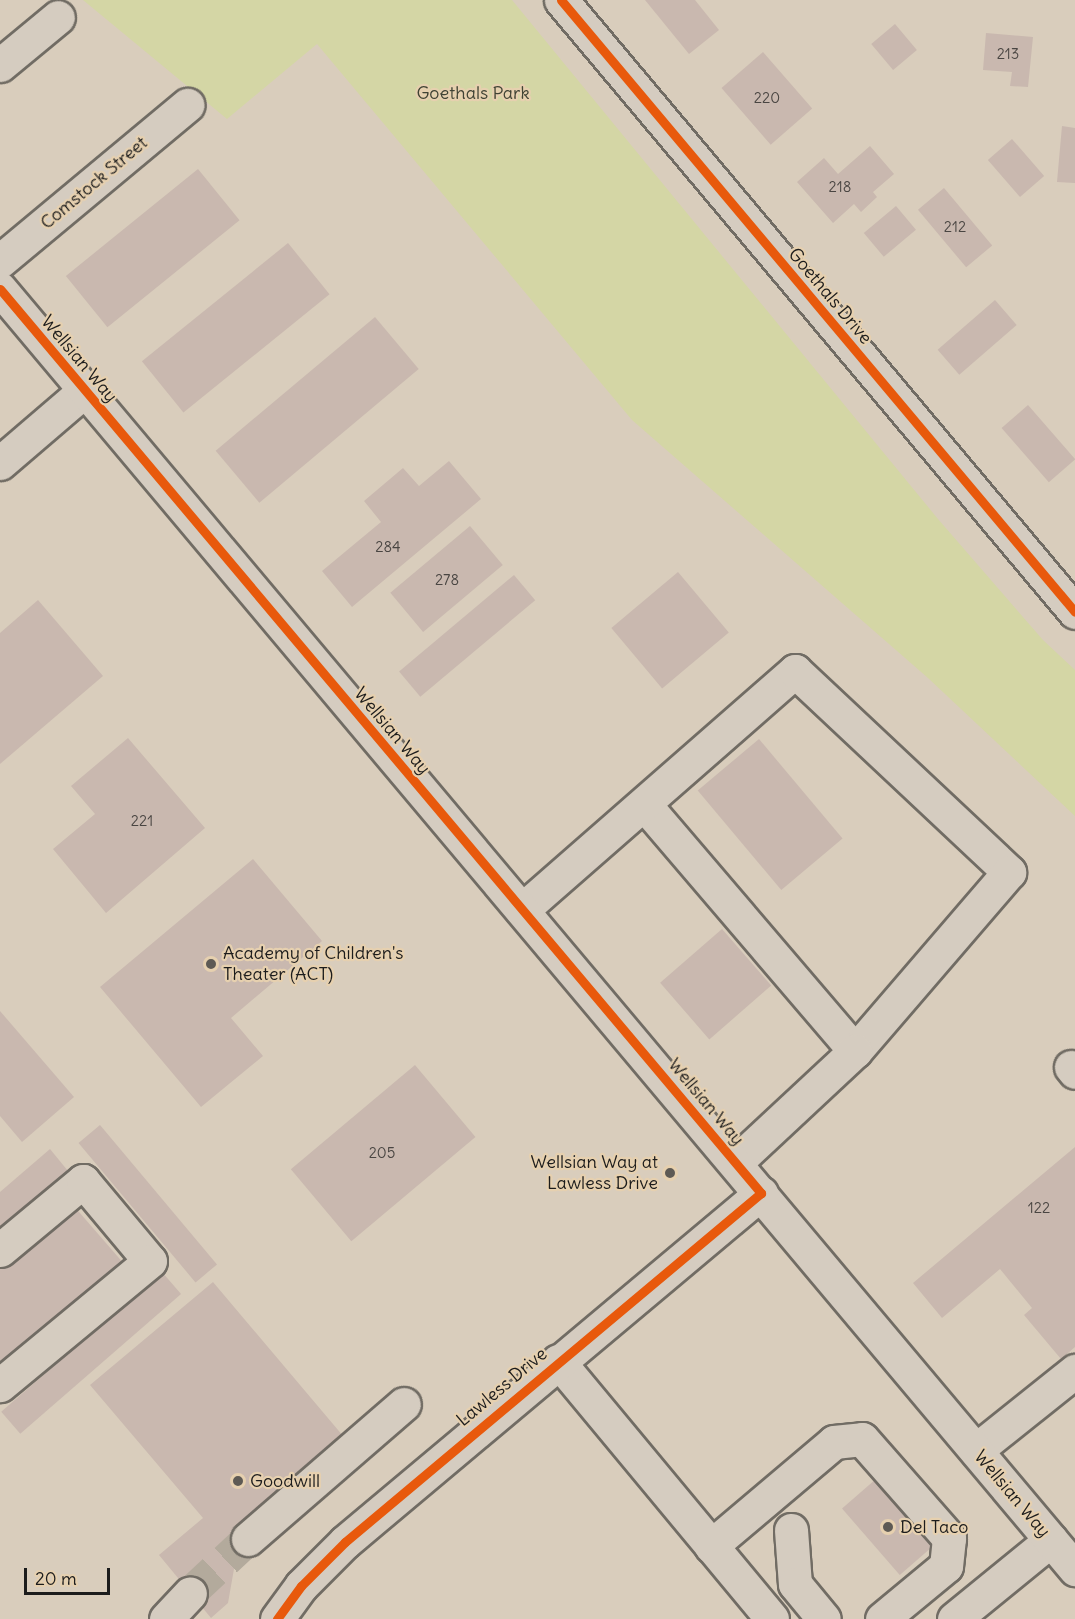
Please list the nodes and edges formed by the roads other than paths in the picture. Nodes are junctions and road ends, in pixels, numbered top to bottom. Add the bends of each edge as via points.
1 (561, 0) edge
2 (58, 17) dead end
3 (0, 65) edge
4 (187, 105) dead end
5 (0, 261) edge
6 (0, 289) edge
7 (84, 391) junction
8 (0, 463) edge
9 (1075, 612) edge
10 (644, 804) junction
11 (522, 910) junction
12 (855, 1051) junction
13 (735, 1163) junction
14 (761, 1193) junction
15 (0, 1250) edge
16 (558, 1362) junction
17 (1075, 1371) edge
18 (0, 1385) edge
19 (404, 1404) dead end
20 (976, 1450) junction
21 (791, 1530) dead end
22 (248, 1539) tunnel mouth
23 (1051, 1540) junction
24 (711, 1546) junction
25 (1075, 1569) edge
26 (190, 1593) tunnel mouth
27 (166, 1619) edge
28 (277, 1619) edge
29 (772, 1619) edge
30 (824, 1619) edge
31 (882, 1619) edge
32 (954, 1619) edge

1 - 9 street, Goethals Drive
2 - 3 street
4 - 5 street, Comstock Street
6 - 7 street, Wellsian Way
7 - 8 street
7 - 11 street, Wellsian Way
10 - 11 street
10 - 12 street
10 - 12 street via 795,671 1009,872
11 - 13 street, Wellsian Way
12 - 13 street
13 - 14 street, Wellsian Way
14 - 16 street, Lawless Drive
14 - 20 street, Wellsian Way
15 - 18 street via 83,1181 150,1261
16 - 24 street
16 - 28 street, Lawless Drive via 345,1542 301,1586
17 - 20 street
19 - 22 street
20 - 23 street, Wellsian Way
21 - 30 street via 795,1584
23 - 25 street, Wellsian Way
23 - 32 street
24 - 29 street
24 - 31 street via 834,1442 862,1439 949,1538 945,1566
26 - 27 street

